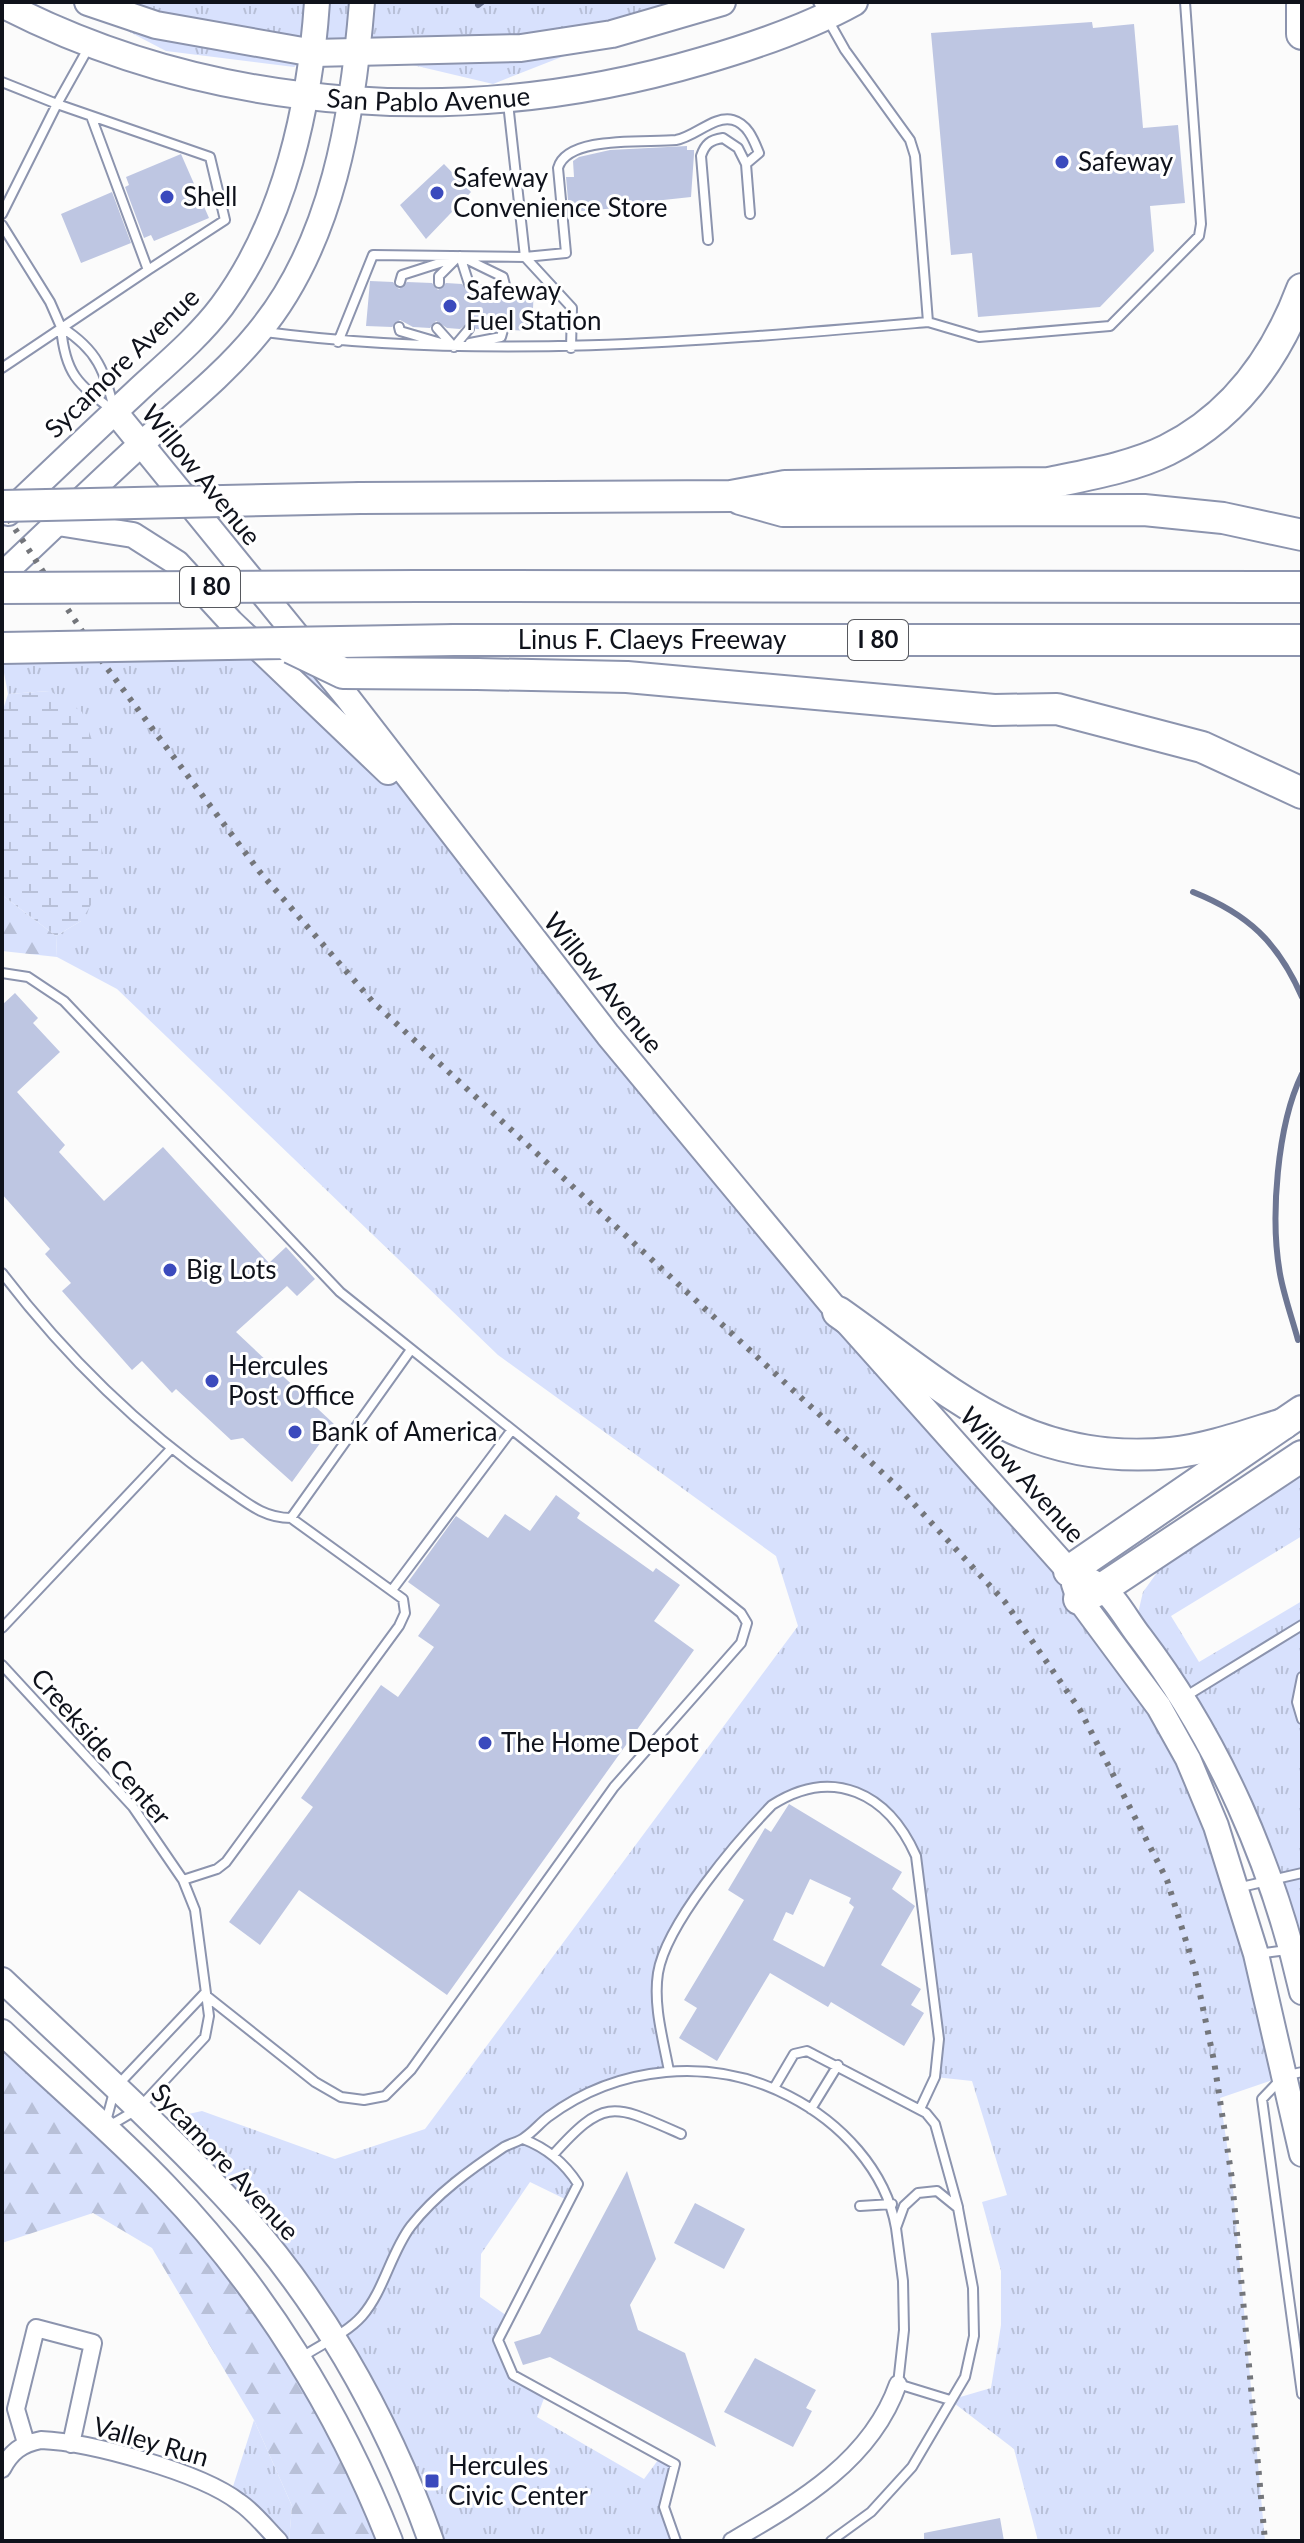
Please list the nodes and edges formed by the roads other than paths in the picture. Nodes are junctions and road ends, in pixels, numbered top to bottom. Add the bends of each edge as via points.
1 (88, 2) edge
2 (317, 2) edge
3 (362, 2) edge
4 (722, 2) edge
5 (854, 2) edge
6 (1185, 2) edge
7 (2, 4) edge
8 (1302, 5) edge
9 (822, 10) edge
10 (1302, 34) edge
11 (90, 45) junction
12 (358, 52) junction
13 (314, 53) junction
14 (2, 82) edge
15 (303, 96) junction
16 (508, 98) junction
17 (352, 101) junction
18 (57, 104) junction
19 (91, 116) junction
20 (746, 164) junction
21 (2, 214) edge
22 (750, 214) dead end
23 (2, 225) edge
24 (708, 240) dead end
25 (460, 256) junction
26 (525, 257) junction
27 (148, 270) junction
28 (400, 282) dead end
29 (439, 283) dead end
30 (469, 284) dead end
31 (505, 285) dead end
32 (1302, 289) edge
33 (928, 322) junction
34 (61, 327) junction
35 (399, 327) dead end
36 (437, 328) dead end
37 (469, 329) dead end
38 (503, 330) dead end
39 (260, 332) junction
40 (338, 342) junction
41 (454, 347) junction
42 (571, 348) junction
43 (2, 368) edge
44 (115, 412) junction
45 (140, 445) junction
46 (731, 496) junction
47 (2, 506) edge
48 (2, 518) edge
49 (58, 523) junction
50 (1302, 535) edge
51 (2, 575) edge
52 (1302, 587) edge
53 (2, 588) edge
54 (1302, 640) edge
55 (286, 645) junction
56 (2, 648) edge
57 (994, 710) junction
58 (1302, 793) edge
59 (1302, 816) edge
60 (457, 844) junction
61 (2, 973) edge
62 (2, 1273) edge
63 (838, 1312) junction
64 (410, 1351) junction
65 (1292, 1418) edge
66 (511, 1431) junction
67 (170, 1450) junction
68 (1302, 1456) edge
69 (291, 1518) junction
70 (1069, 1571) junction
71 (392, 1590) junction
72 (1091, 1594) junction
73 (1302, 1625) edge
74 (2, 1628) edge
75 (2, 1665) edge
76 (1302, 1677) edge
77 (1183, 1698) junction
78 (1159, 1707) junction
79 (1302, 1719) edge
80 (1302, 1873) edge
81 (183, 1880) junction
82 (1272, 1882) junction
83 (1237, 1888) junction
84 (1297, 1948) edge
85 (1256, 1954) junction
86 (2, 1980) edge
87 (1302, 1992) edge
88 (204, 1994) junction
89 (2, 2032) edge
90 (838, 2065) junction
91 (669, 2071) junction
92 (1293, 2074) edge
93 (115, 2088) junction
94 (774, 2088) junction
95 (138, 2109) junction
96 (811, 2109) junction
97 (920, 2109) junction
98 (104, 2129) junction
99 (681, 2134) dead end
100 (523, 2139) junction
101 (1302, 2154) edge
102 (553, 2155) junction
103 (892, 2204) junction
104 (860, 2206) dead end
105 (958, 2208) junction
106 (896, 2228) junction
107 (332, 2337) junction
108 (298, 2359) junction
109 (898, 2384) junction
110 (1302, 2394) edge
111 (950, 2400) junction
112 (26, 2443) junction
113 (71, 2444) junction
114 (2, 2469) edge
115 (279, 2541) edge
116 (390, 2541) edge
117 (431, 2541) edge
118 (676, 2541) edge
119 (732, 2541) edge
120 (831, 2541) edge

1 - 13 main road, San Pablo Avenue via 156,25
2 - 13 street, Sycamore Avenue
3 - 12 street
4 - 12 main road, San Pablo Avenue via 567,42
5 - 9 main road, San Pablo Avenue
6 - 33 lane via 1199,236 1110,326 979,337
7 - 11 main road, San Pablo Avenue
8 - 10 highway
9 - 16 main road, San Pablo Avenue via 731,52 657,74 578,91
9 - 33 lane via 913,148
11 - 15 main road, San Pablo Avenue via 203,79
11 - 18 lane
12 - 13 main road, San Pablo Avenue
12 - 17 street
13 - 15 street, Sycamore Avenue
14 - 18 lane
15 - 17 main road, San Pablo Avenue
15 - 44 street, Sycamore Avenue via 283,192 243,275 188,344
16 - 17 main road, San Pablo Avenue
16 - 26 lane
17 - 39 street via 313,239
18 - 19 lane
18 - 21 lane
19 - 27 lane
19 - 27 lane via 210,157 225,220
20 - 22 lane
20 - 24 lane via 738,148 723,138 703,148
20 - 26 lane via 759,153 745,127 734,120 679,139 577,147 558,168 566,253
23 - 34 lane
25 - 26 lane
25 - 28 lane via 402,275
25 - 29 lane via 439,276
25 - 30 lane
25 - 31 lane via 503,277
25 - 40 lane via 373,255
26 - 42 lane via 572,308
27 - 34 lane
32 - 46 highway via 1266,366 1228,408 1167,450 1049,483 785,486
33 - 42 lane
34 - 43 lane
34 - 44 lane via 85,342 103,368
34 - 44 lane via 64,359 83,388
35 - 41 lane
36 - 41 lane
37 - 41 lane
38 - 41 lane via 501,337
39 - 40 lane
39 - 45 street
40 - 41 lane
41 - 42 lane
44 - 45 street, Willow Avenue
44 - 48 street, Sycamore Avenue
45 - 49 street
45 - 60 street, Willow Avenue via 347,697
46 - 47 highway, bridge
46 - 50 highway via 783,511 1144,510 1223,518
49 - 51 street
49 - 60 street via 133,535 177,563
52 - 53 highway, Linus F. Claeys Freeway / I 80, bridge
54 - 55 highway, Linus F. Claeys Freeway / I 80, bridge via 454,640
55 - 56 highway, Linus F. Claeys Freeway / I 80, bridge
55 - 57 highway, bridge via 343,673 656,679
57 - 58 highway via 1057,709 1156,733 1231,759
57 - 59 highway via 1124,739 1217,773
60 - 63 street, Willow Avenue
61 - 64 lane via 28,977 64,1001 340,1292
62 - 67 lane via 122,1407
63 - 65 highway via 991,1420 1076,1448 1126,1455 1174,1452
63 - 70 street, Willow Avenue
64 - 66 lane
64 - 69 lane
65 - 70 highway
66 - 71 lane
66 - 88 lane via 741,1613 747,1623 741,1643 614,1787 411,2070 385,2096 364,2100 328,2090
67 - 69 lane via 269,1518
67 - 74 lane
68 - 72 highway
69 - 71 lane
70 - 72 street, Willow Avenue
71 - 81 lane via 403,1599 405,1613 399,1626 226,1862
72 - 77 street, Willow Avenue
72 - 78 street, Willow Avenue
73 - 77 lane
75 - 81 lane, Creekside Center via 133,1807
76 - 79 lane via 1297,1702
77 - 78 lane
77 - 82 street, Willow Avenue
78 - 83 street, Willow Avenue via 1194,1772
80 - 82 lane
81 - 88 lane, Creekside Center via 201,1940
82 - 83 lane
82 - 84 street, Willow Avenue
83 - 85 street, Willow Avenue
84 - 85 lane
84 - 87 street, Willow Avenue
85 - 92 street, Willow Avenue
86 - 93 street, Sycamore Avenue
88 - 93 lane
88 - 95 lane, Creekside Center via 209,2016 205,2037
89 - 98 street
90 - 94 lane via 807,2051 794,2054
90 - 96 lane
90 - 97 lane
91 - 94 lane via 731,2075
91 - 97 lane via 657,1998 659,1970 683,1916 772,1805 790,1793 831,1786 876,1802 893,1817 916,1856 939,2048 935,2077
91 - 100 lane via 621,2080 582,2097
92 - 101 street, Willow Avenue
92 - 110 lane via 1262,2099
93 - 95 street, Sycamore Avenue
93 - 98 lane
94 - 96 lane
95 - 98 lane, Creekside Center
95 - 107 street, Sycamore Avenue via 226,2196
96 - 103 lane via 860,2152
97 - 105 lane via 935,2124
98 - 108 street via 183,2207 254,2293
99 - 102 lane via 631,2111 611,2110 593,2115
100 - 102 lane
100 - 107 lane via 441,2194 411,2227 362,2316
102 - 118 lane via 578,2184 498,2340 513,2375 675,2464 664,2507
103 - 104 lane
103 - 106 lane
105 - 106 lane via 937,2191 918,2193 904,2206
105 - 111 lane via 973,2288 974,2336 965,2377
106 - 109 lane via 904,2330
107 - 108 lane
107 - 117 street, Sycamore Avenue via 403,2463
108 - 116 street via 367,2483
109 - 111 lane
109 - 119 street via 889,2409 839,2471 806,2498
111 - 120 lane via 912,2467 871,2512
112 - 113 street, Valley Run
112 - 113 street via 16,2409 36,2328 93,2343
112 - 114 street via 9,2455
113 - 115 street, Valley Run via 174,2469 211,2484 240,2502

